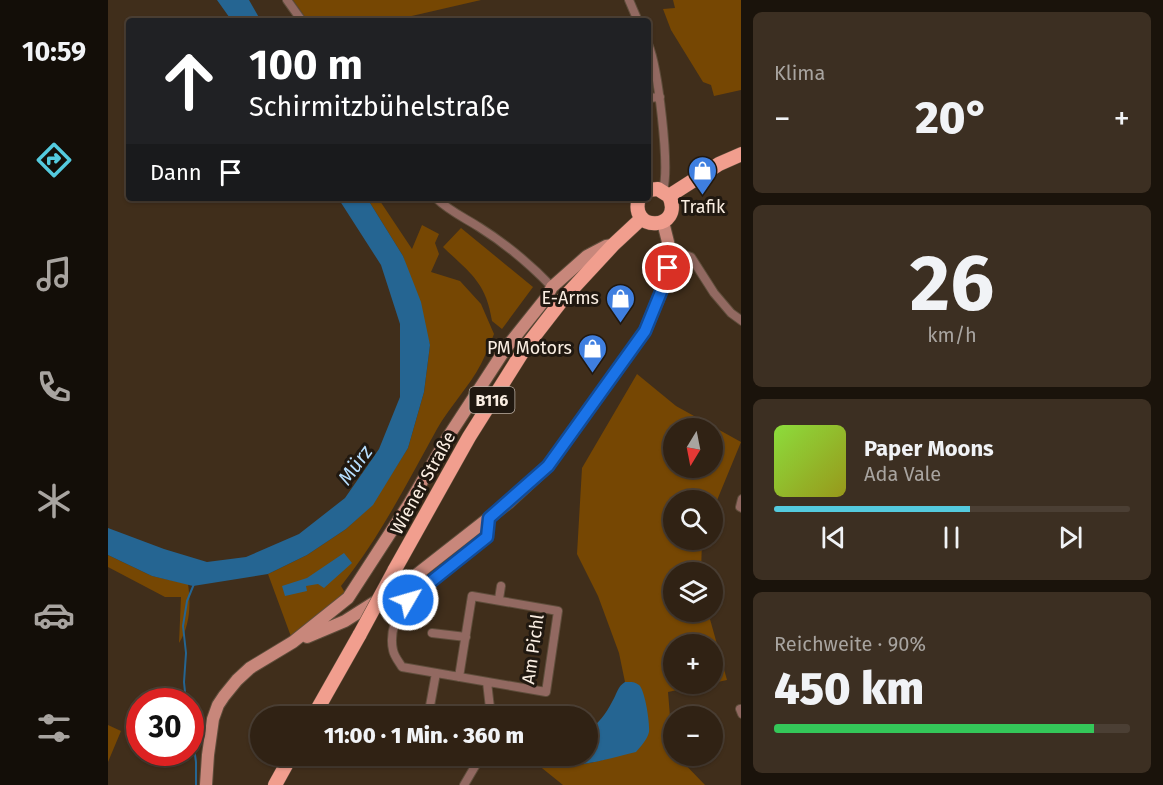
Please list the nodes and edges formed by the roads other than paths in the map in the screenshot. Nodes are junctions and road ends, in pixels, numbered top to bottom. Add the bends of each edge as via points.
1 (287, 0) edge
2 (629, 0) edge
3 (300, 18) edge
4 (637, 18) edge
5 (651, 52) edge
6 (660, 97) junction
7 (651, 98) edge
8 (741, 154) edge
9 (651, 189) edge
10 (666, 193) junction
11 (440, 201) edge
12 (638, 201) edge
13 (642, 218) junction
14 (663, 222) junction
15 (613, 245) junction
16 (670, 252) junction
17 (552, 287) junction
18 (741, 321) edge
19 (741, 499) edge
20 (741, 508) edge
21 (489, 518) junction
22 (501, 586) dead end
23 (348, 598) junction
24 (499, 599) junction
25 (363, 609) junction
26 (432, 633) dead end
27 (466, 637) junction
28 (293, 642) junction
29 (436, 673) junction
30 (459, 677) junction
31 (487, 682) junction
32 (319, 706) edge
33 (430, 706) edge
34 (490, 706) edge
35 (285, 766) edge
36 (475, 766) edge
37 (206, 785) edge
38 (275, 785) edge
39 (464, 785) edge

1 - 3 street
2 - 4 street
5 - 6 street
6 - 7 street
6 - 10 street
8 - 10 main road
9 - 10 main road
10 - 14 main road via 672,211
11 - 17 street via 517,254
12 - 13 main road
13 - 14 main road via 653,224
13 - 15 main road, Wiener Straße / B116
14 - 16 main road
15 - 17 main road via 587,256
15 - 32 main road, Wiener Straße / B116, bridge via 525,348 469,437
16 - 18 street via 691,257 714,293
16 - 21 main road via 665,282 645,331 548,466
17 - 23 main road via 506,348
19 - 20 street
21 - 25 main road via 411,579
21 - 29 street, Am Pichl via 487,537 398,612 393,652 402,667
22 - 24 street
23 - 25 main road
23 - 28 main road
24 - 27 street, Am Pichl via 472,596
24 - 31 street, Am Pichl via 558,610 546,692
25 - 28 main road via 345,621
26 - 27 street
27 - 30 street, Am Pichl
28 - 37 main road via 250,668 218,705
29 - 30 street, Am Pichl
29 - 33 street
30 - 31 street, Am Pichl
31 - 34 street
35 - 38 main road
36 - 39 street

